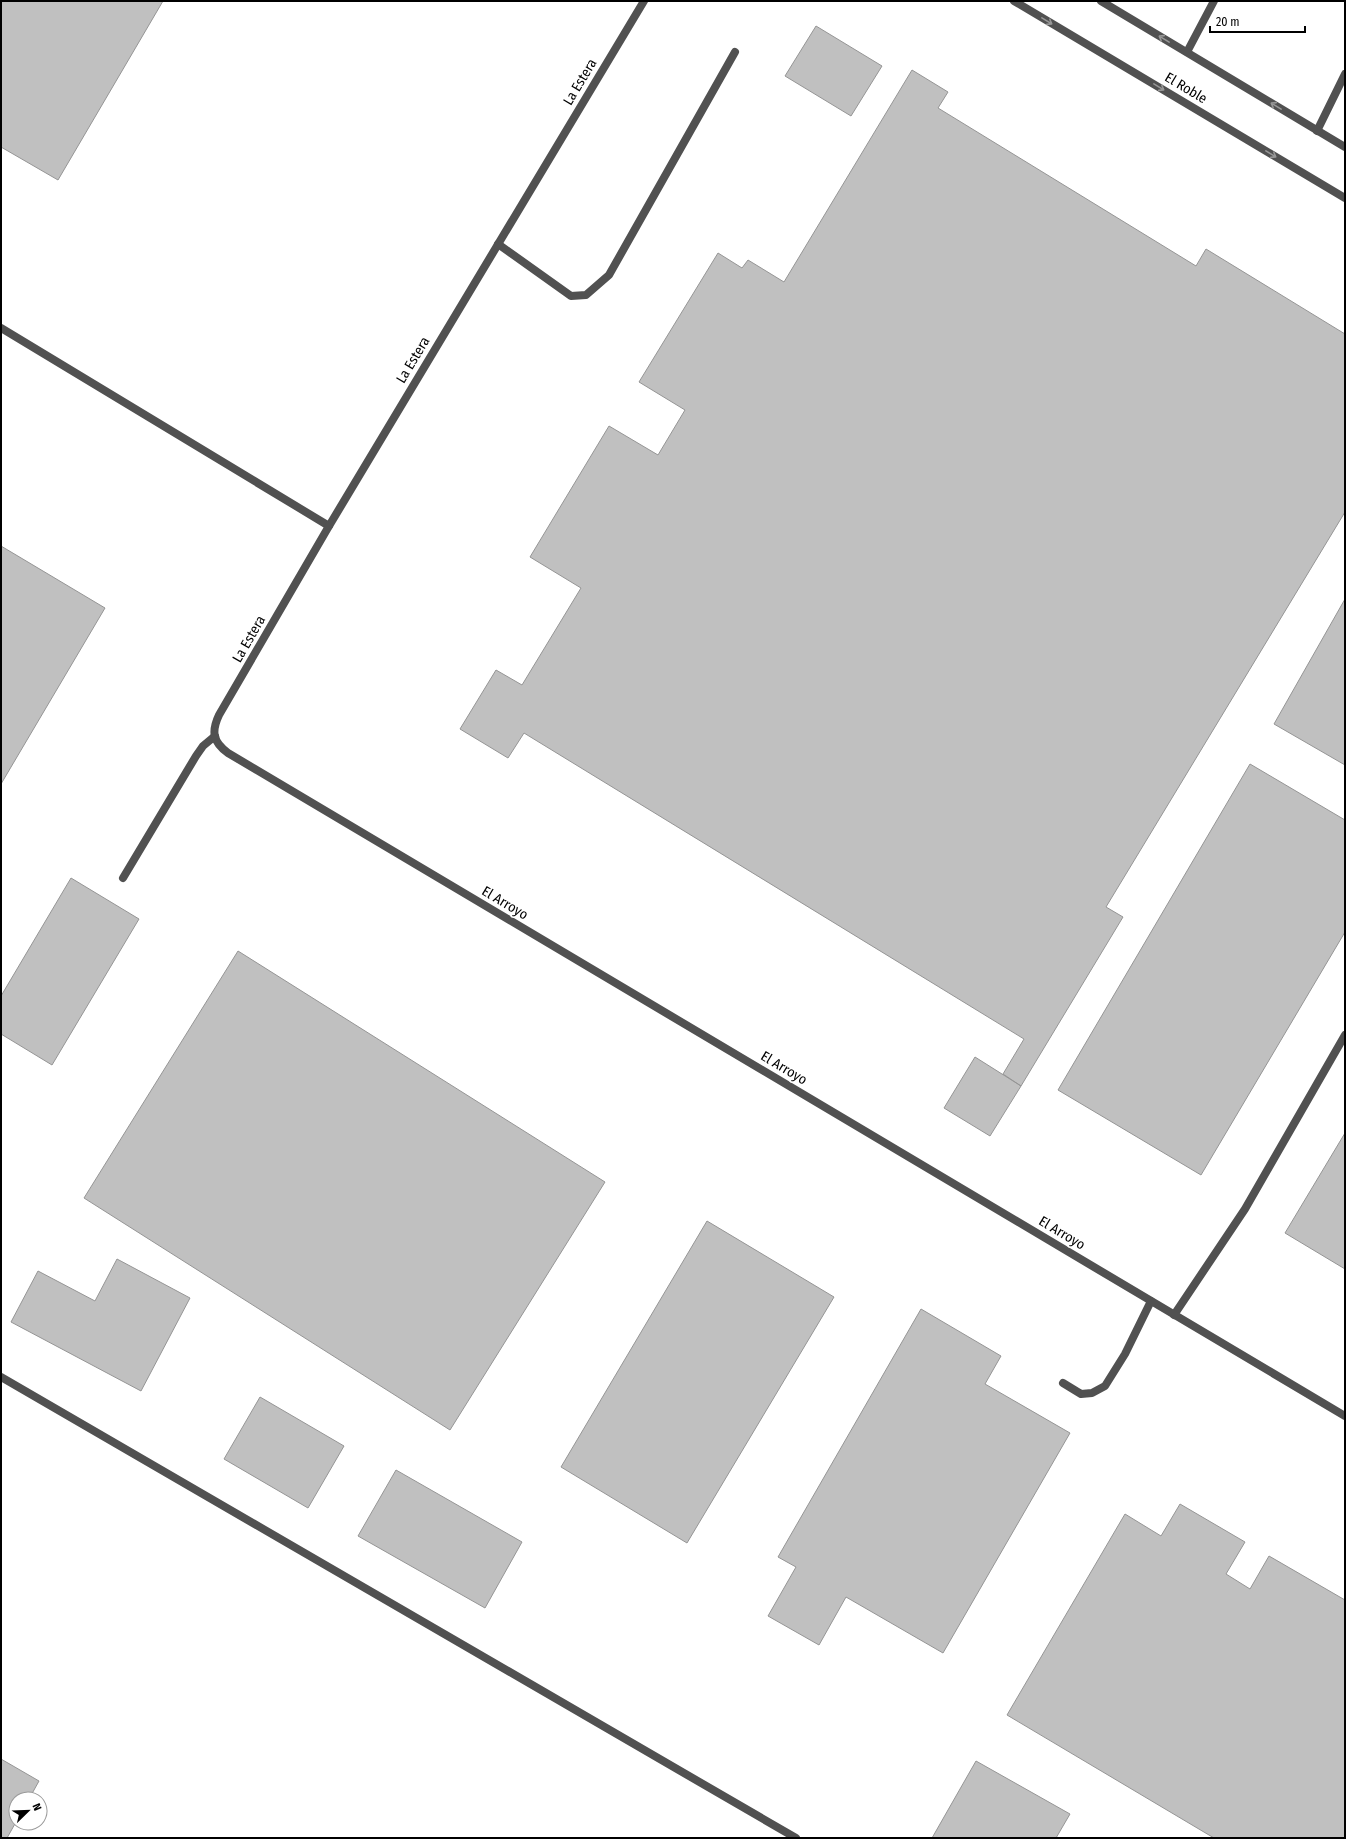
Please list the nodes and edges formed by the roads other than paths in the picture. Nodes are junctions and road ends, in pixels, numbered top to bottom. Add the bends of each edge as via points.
1 (644, 1) edge
2 (1014, 1) edge
3 (1101, 1) edge
4 (1214, 1) edge
5 (735, 52) dead end
6 (1187, 52) junction
7 (1345, 74) edge
8 (1317, 131) junction
9 (1345, 147) edge
10 (1345, 198) edge
11 (498, 244) junction
12 (1, 328) edge
13 (329, 526) junction
14 (215, 736) junction
15 (123, 878) dead end
16 (1345, 1035) edge
17 (1151, 1301) junction
18 (1174, 1315) junction
19 (1, 1377) edge
20 (1063, 1383) dead end
21 (1345, 1416) edge
22 (796, 1838) edge

1 - 11 street, La Estera
2 -> 10 street, El Roble
6 -> 3 street
4 - 6 street
5 - 11 street via 609,275 586,295 570,296
8 -> 6 street
7 - 8 street
8 - 9 street
11 - 13 street, La Estera
12 - 13 street
13 - 14 street, La Estera via 220,715 215,725
14 - 15 street via 196,756
14 - 17 street, El Arroyo via 220,747 228,753
16 - 18 street via 1245,1208
17 - 18 street, El Arroyo
17 - 20 street via 1125,1354 1105,1386 1092,1393 1081,1394
18 - 21 street, El Arroyo
19 - 22 street

